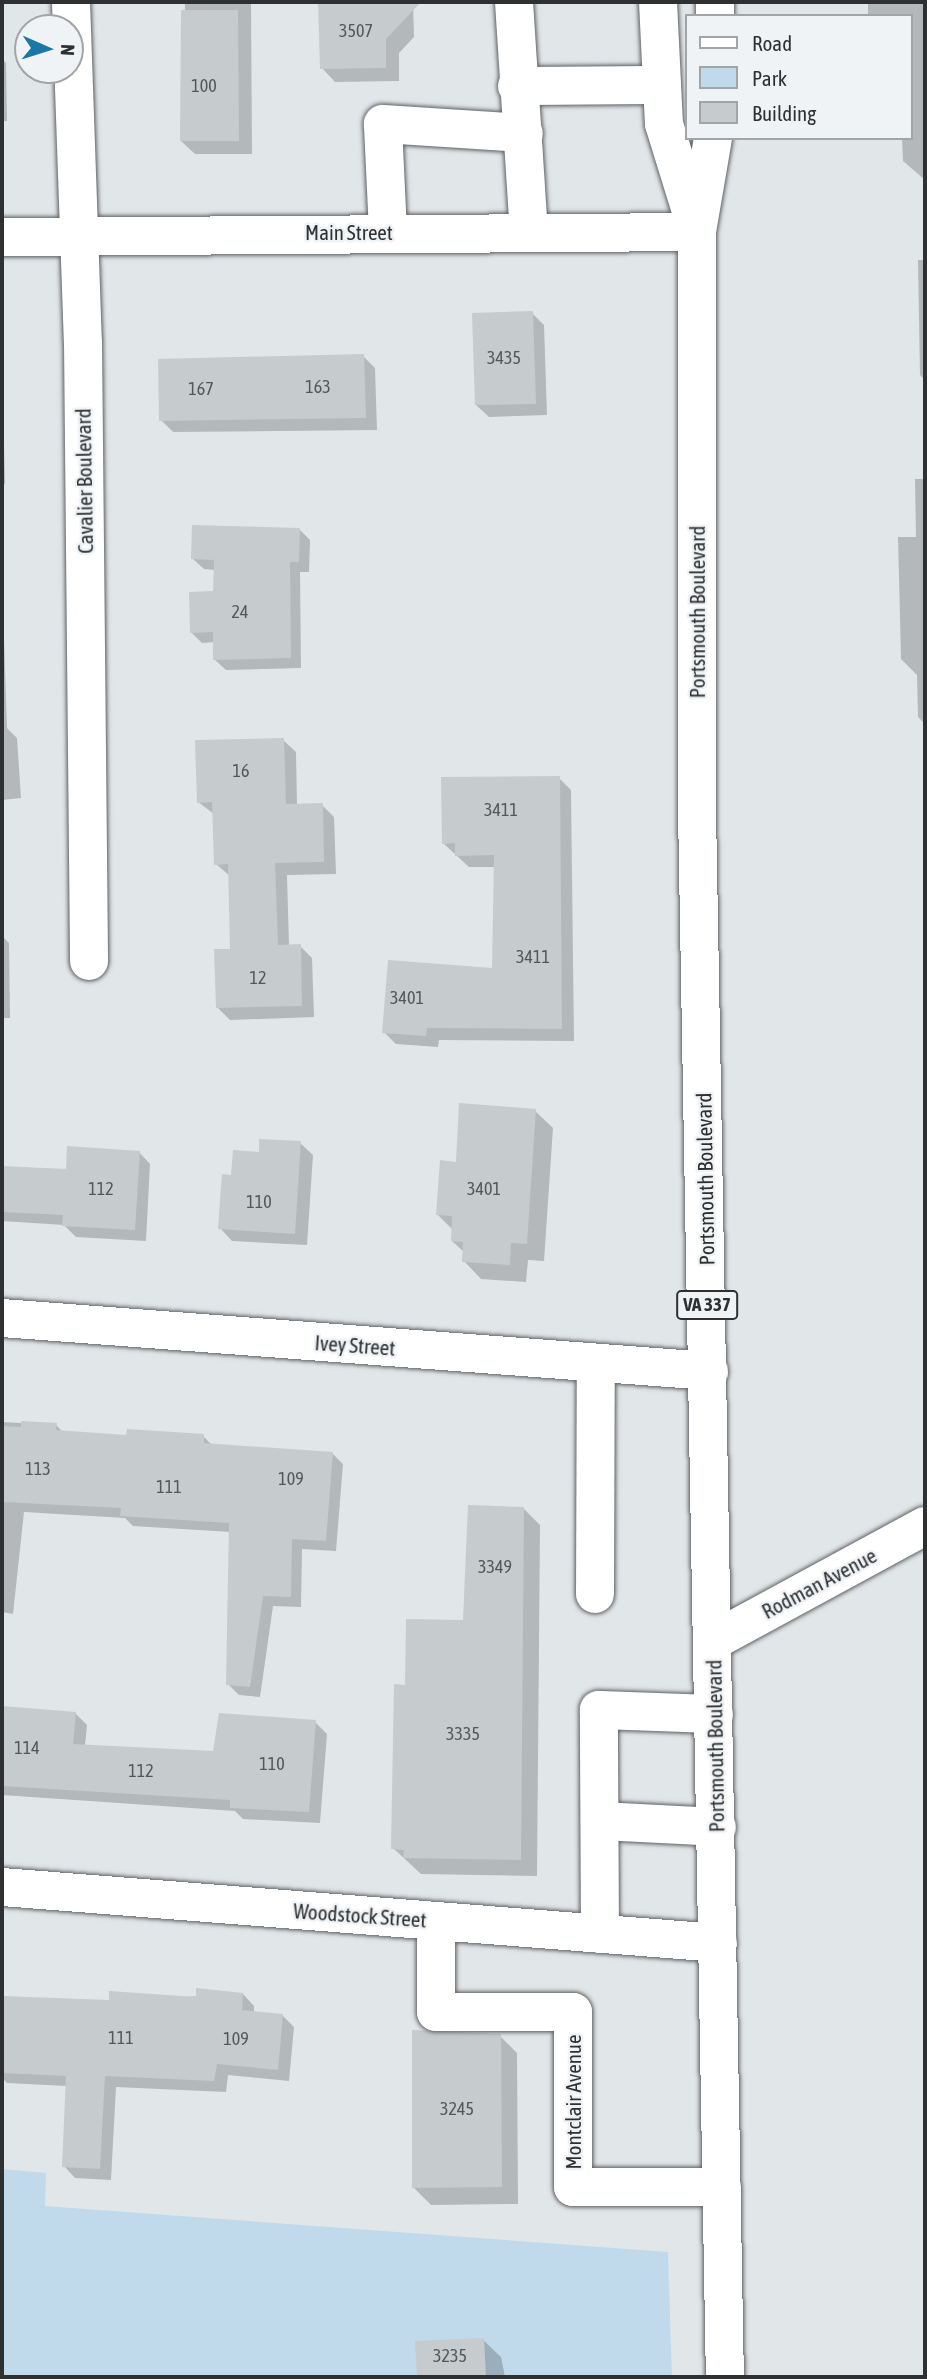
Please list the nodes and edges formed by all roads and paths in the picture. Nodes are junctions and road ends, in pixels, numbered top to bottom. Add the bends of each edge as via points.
1 (71, 2) edge
2 (514, 2) edge
3 (658, 2) edge
4 (662, 85) junction
5 (517, 86) junction
6 (524, 132) junction
7 (713, 140) edge
8 (388, 232) junction
9 (530, 232) junction
10 (697, 232) junction
11 (79, 235) junction
12 (2, 237) edge
13 (89, 961) dead end
14 (2, 1318) edge
15 (596, 1363) junction
16 (709, 1371) junction
17 (925, 1526) edge
18 (595, 1594) dead end
19 (713, 1641) junction
20 (714, 1714) junction
21 (600, 1821) junction
22 (717, 1827) junction
23 (2, 1887) edge
24 (436, 1921) junction
25 (600, 1934) junction
26 (718, 1943) junction
27 (722, 2187) junction
28 (725, 2377) edge

1 - 11 street, Cavalier Boulevard
2 - 5 street
3 - 4 street, Portsmouth Boulevard / VA 337
4 - 5 street
4 - 10 street, Portsmouth Boulevard / VA 337 via 664,124
5 - 6 street
6 - 8 street via 383,124
6 - 9 street
7 - 10 street, Portsmouth Boulevard / VA 337
8 - 9 street, Main Street
8 - 11 street, Main Street
9 - 10 street, Main Street
10 - 16 street, Portsmouth Boulevard / VA 337 via 697,810
11 - 12 street, Main Street
11 - 13 street, Cavalier Boulevard
14 - 15 street, Ivey Street
15 - 16 street, Ivey Street
15 - 18 street
16 - 19 street, Portsmouth Boulevard / VA 337
17 - 19 street, Rodman Avenue
19 - 20 street, Portsmouth Boulevard / VA 337
20 - 21 street via 598,1710
20 - 22 street, Portsmouth Boulevard / VA 337
21 - 22 street
21 - 25 street
22 - 26 street, Portsmouth Boulevard / VA 337
23 - 24 street, Woodstock Street
24 - 25 street, Woodstock Street
24 - 27 street, Montclair Avenue via 436,2012 573,2012 573,2187
25 - 26 street, Woodstock Street
26 - 27 street, Portsmouth Boulevard / VA 337
27 - 28 street, Portsmouth Boulevard / VA 337

